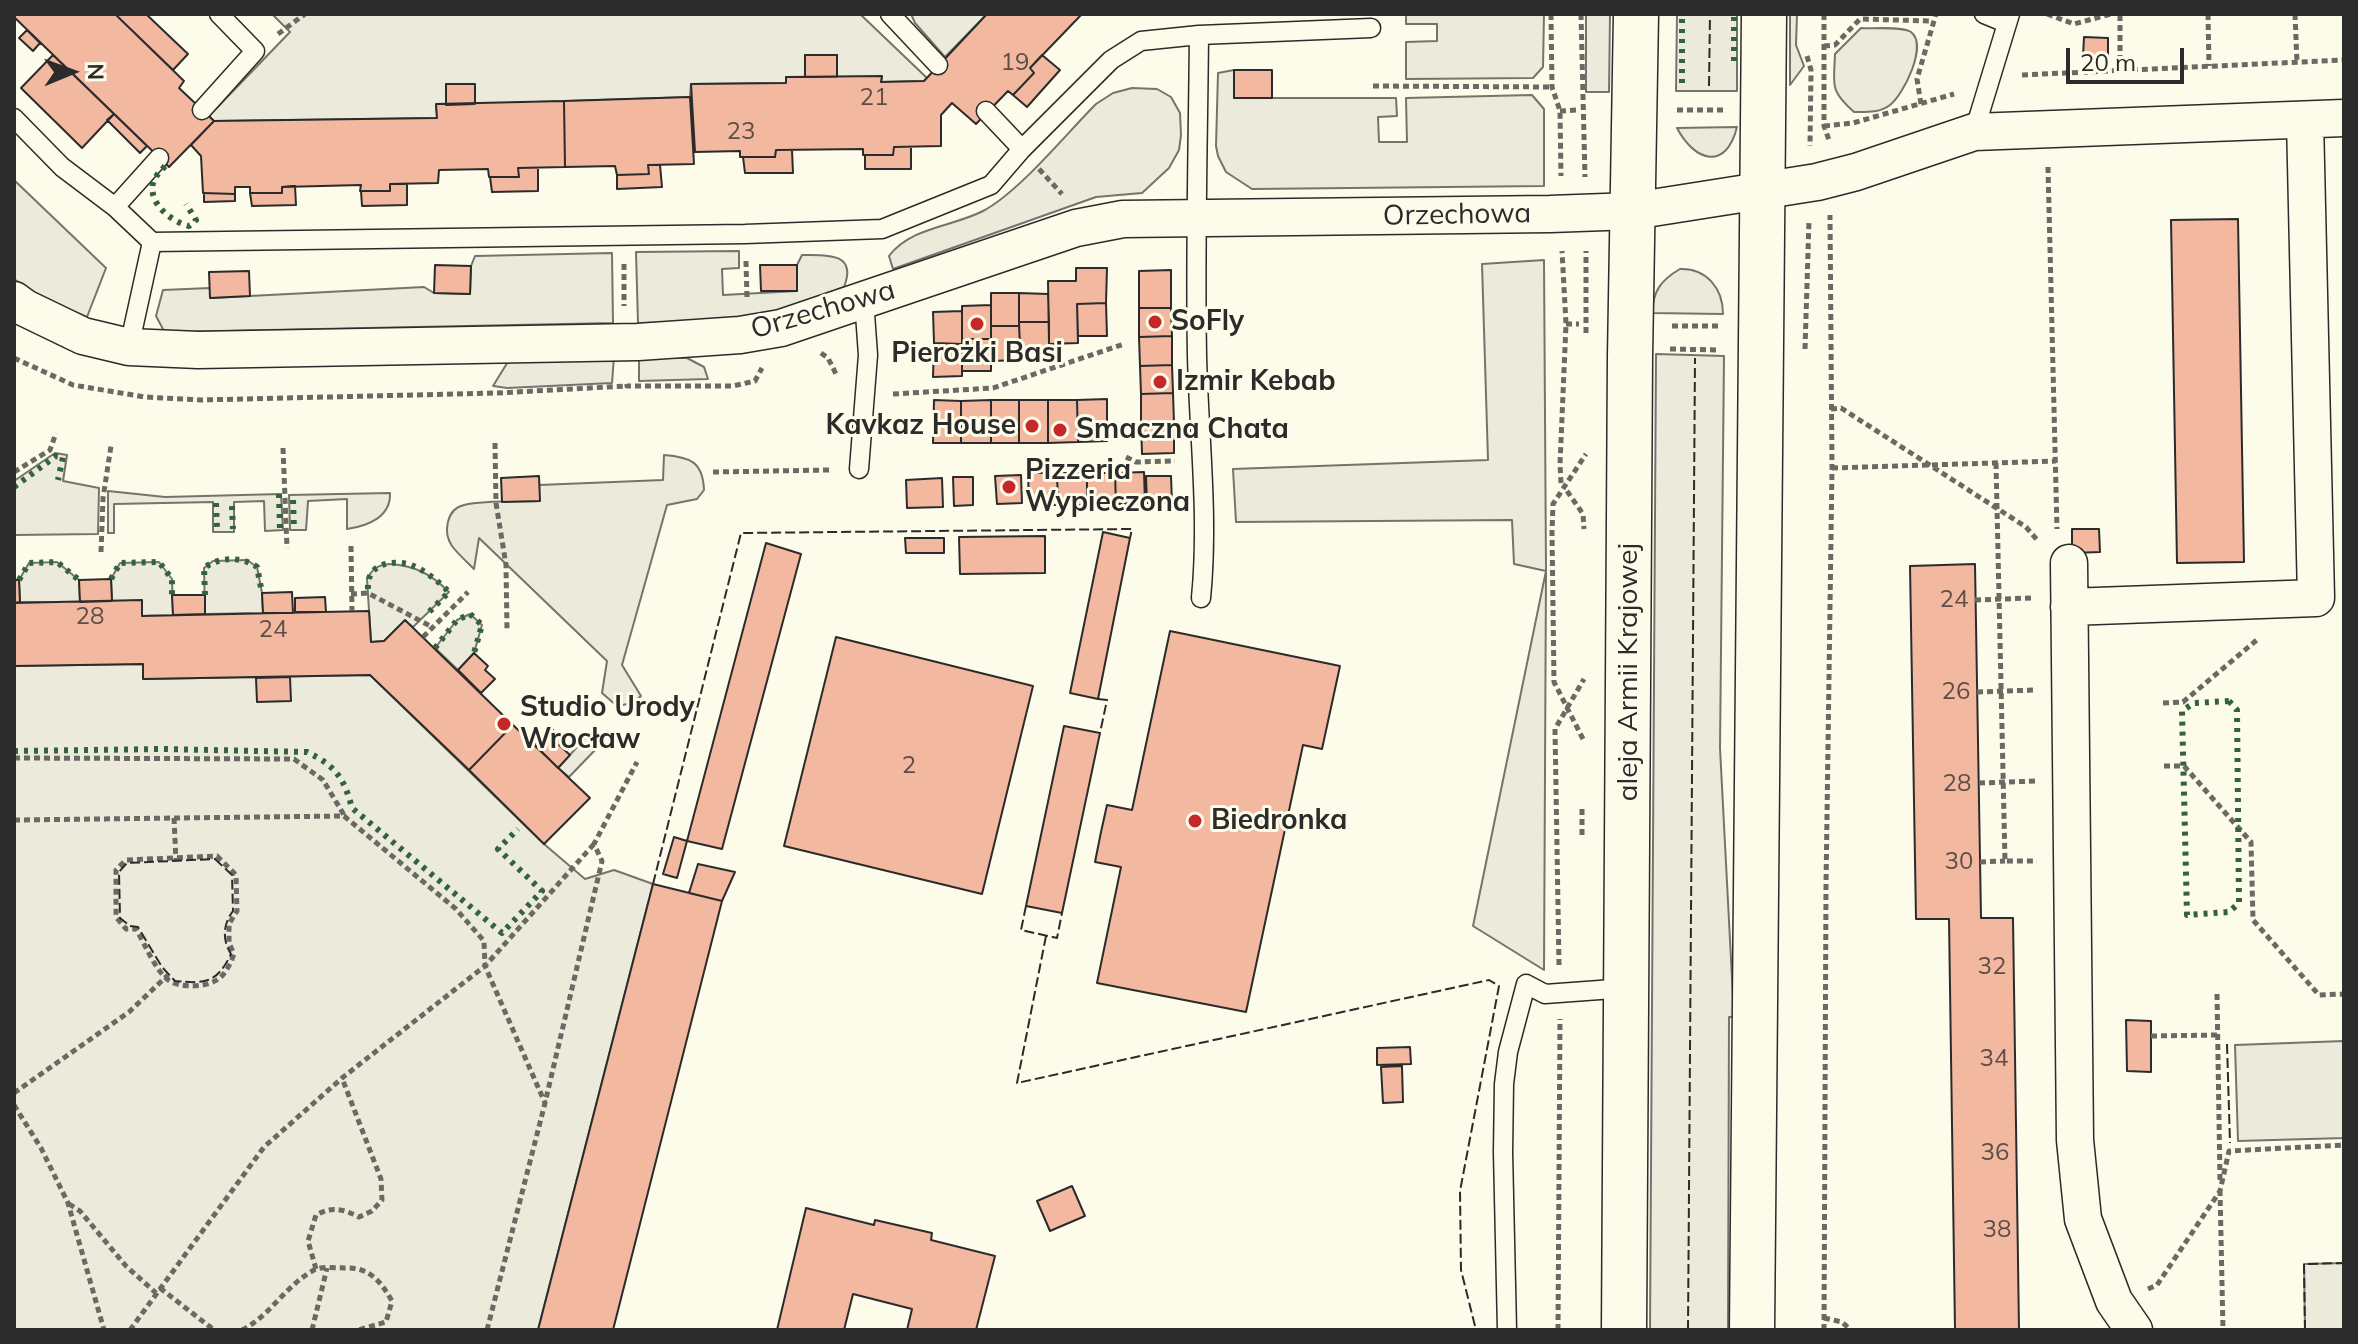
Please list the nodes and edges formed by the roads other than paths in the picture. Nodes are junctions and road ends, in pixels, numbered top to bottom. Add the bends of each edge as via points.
1 (219, 14) edge
2 (890, 14) edge
3 (1636, 14) edge
4 (1764, 14) edge
5 (1984, 14) edge
6 (2008, 19) edge
7 (1371, 28) dead end
8 (1199, 35) junction
9 (938, 65) dead end
10 (202, 110) dead end
11 (986, 111) dead end
12 (14, 118) edge
13 (2344, 118) edge
14 (2305, 120) junction
15 (1974, 132) junction
16 (1022, 149) junction
17 (159, 158) dead end
18 (1762, 190) junction
19 (115, 207) junction
20 (1633, 211) junction
21 (1196, 218) junction
22 (152, 242) junction
23 (14, 300) edge
24 (864, 300) junction
25 (129, 347) junction
26 (859, 469) road end
27 (1201, 598) dead end
28 (1627, 988) junction
29 (1507, 1330) edge
30 (1624, 1330) edge
31 (1752, 1330) edge
32 (2134, 1330) edge

1 - 10 lane via 255,51
2 - 9 lane
3 - 20 main road, aleja Armii Krajowej
4 - 18 main road
5 - 6 lane
6 - 15 lane
7 - 8 lane
8 - 16 lane via 1141,41 1111,60
8 - 21 lane
11 - 16 lane
12 - 19 lane via 62,167
13 - 14 street, Orzechowa
14 - 15 street, Orzechowa
14 - 32 street via 2316,598 2259,599 2061,568 2068,689 2075,1140 2083,1219 2114,1301
15 - 18 street, Orzechowa via 1856,172 1820,192
16 - 22 lane via 991,185 882,229
17 - 19 lane
18 - 20 street, Orzechowa
18 - 31 main road
19 - 22 lane
20 - 21 street, Orzechowa
20 - 28 main road, aleja Armii Krajowej
21 - 24 street, Orzechowa via 1123,219 1076,228
21 - 27 lane via 1206,535
22 - 25 lane
23 - 25 street, Orzechowa via 83,336
24 - 25 street, Orzechowa via 781,328 638,342
24 - 26 lane via 868,355
28 - 29 lane via 1545,994 1526,984 1508,1052 1503,1152
28 - 30 main road, aleja Armii Krajowej

